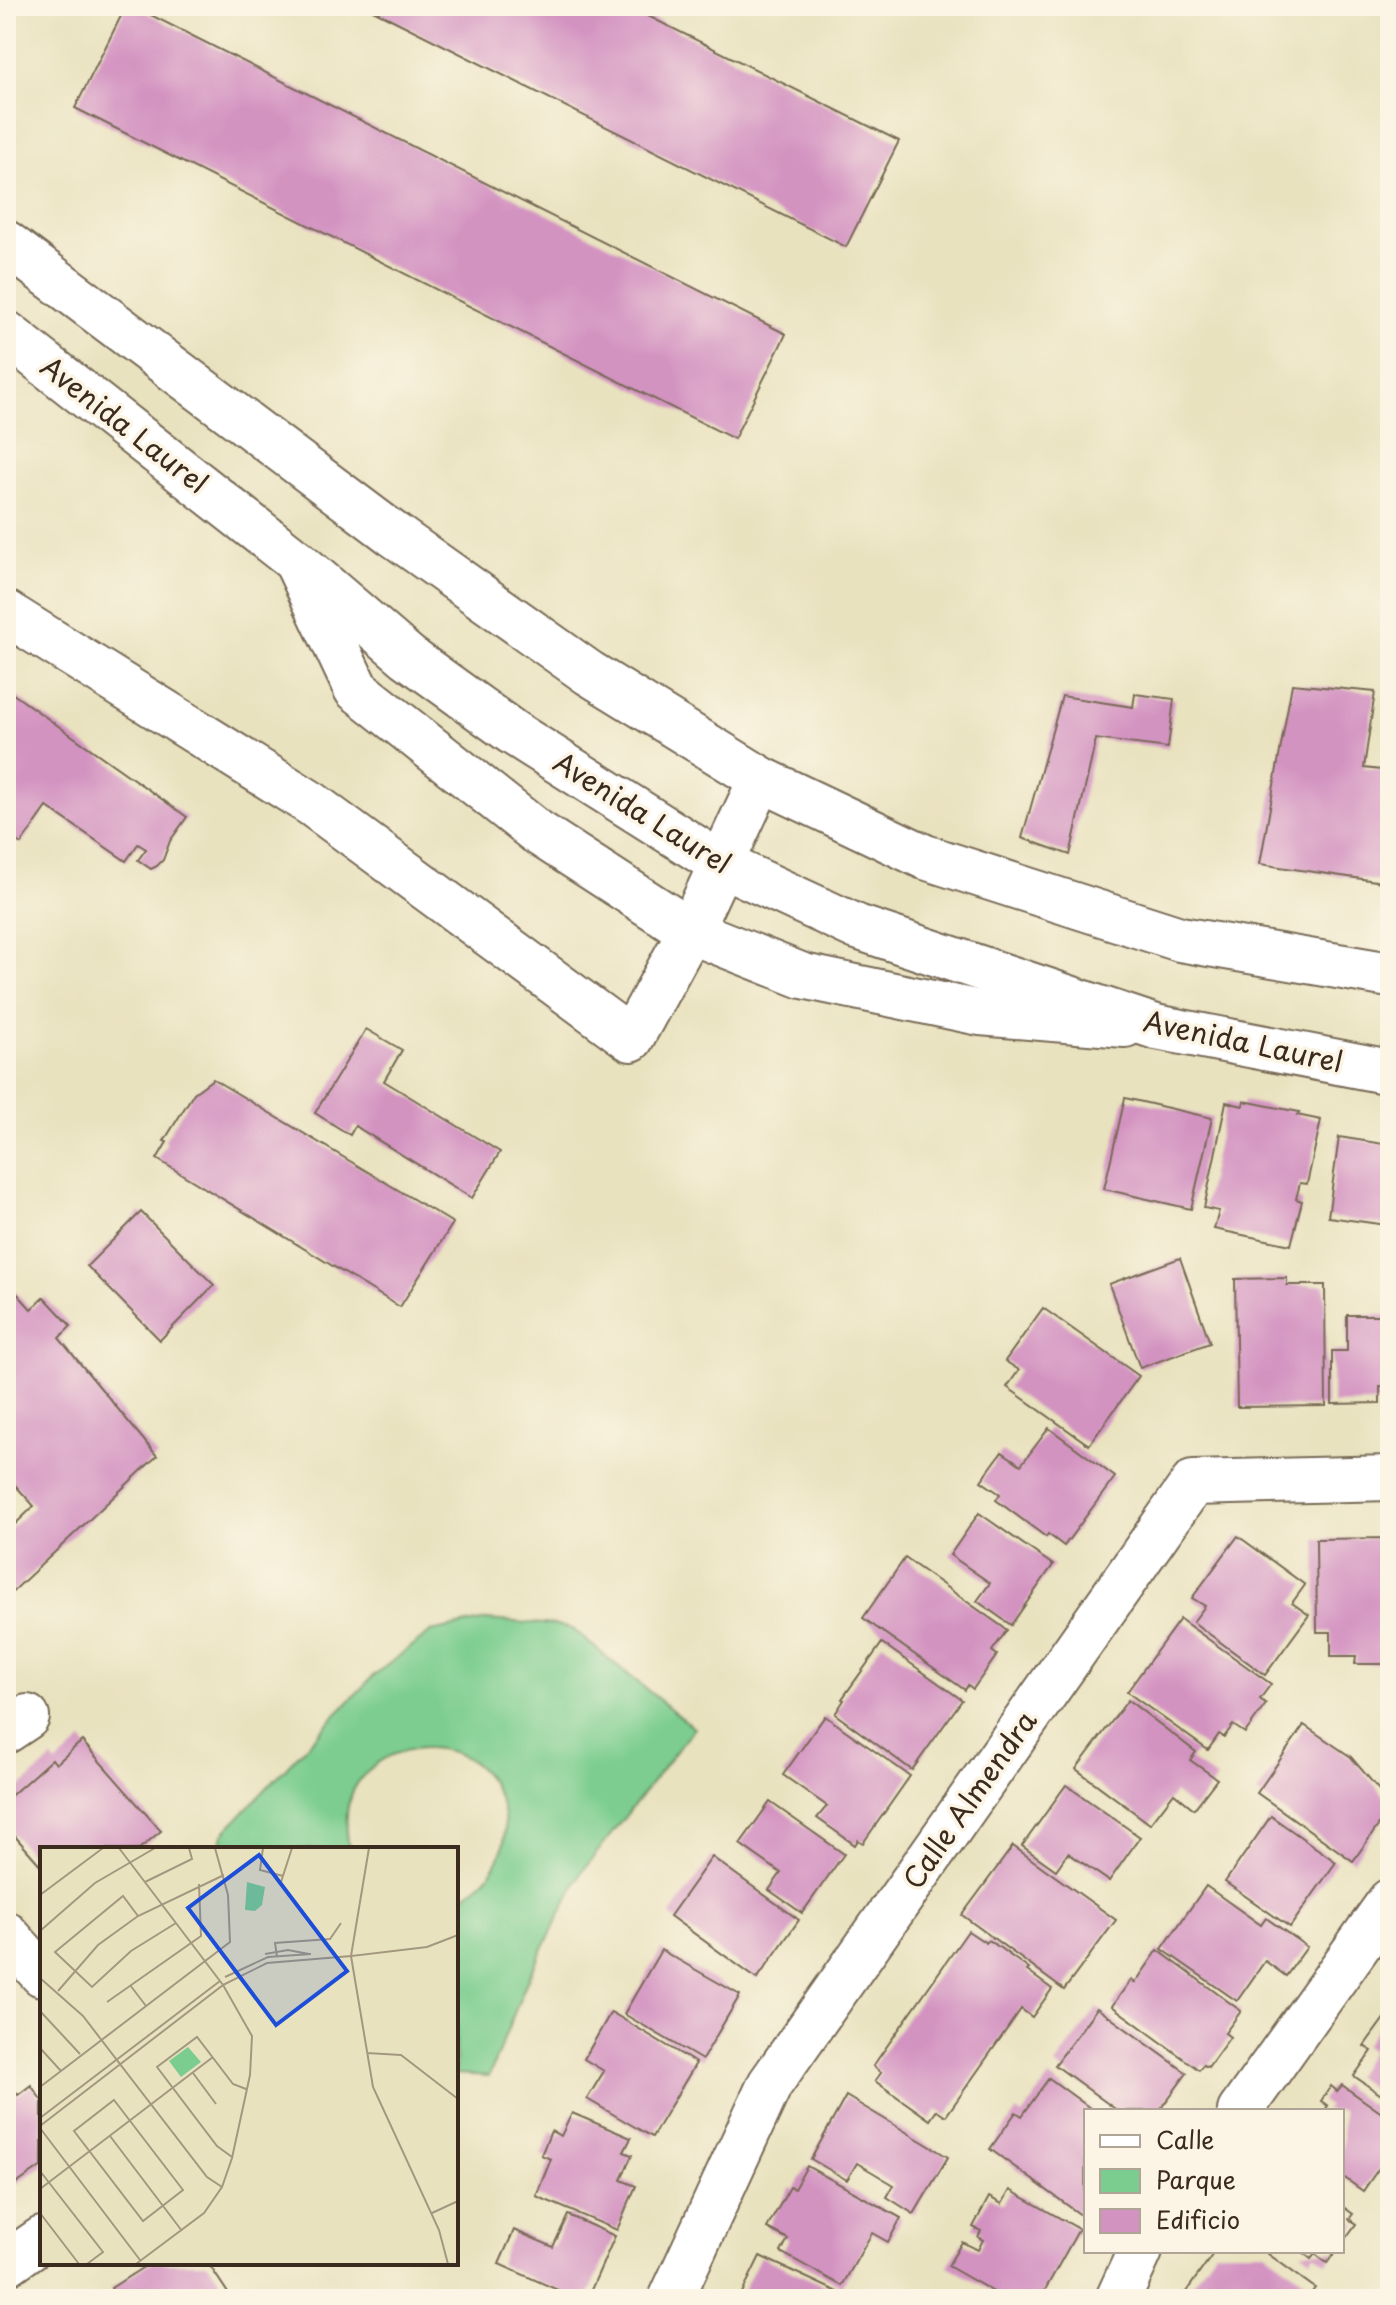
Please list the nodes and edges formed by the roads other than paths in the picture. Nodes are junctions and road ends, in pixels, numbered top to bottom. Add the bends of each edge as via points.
1 (6, 218) edge
2 (6, 243) edge
3 (52, 277) junction
4 (6, 333) edge
5 (296, 561) junction
6 (6, 613) edge
7 (761, 779) junction
8 (721, 864) junction
9 (690, 931) junction
10 (1390, 975) edge
11 (1156, 1027) junction
12 (1390, 1072) edge
13 (1390, 1478) edge
14 (1390, 1901) edge
15 (6, 1934) edge
16 (40, 1972) edge
17 (1241, 2109) edge
18 (40, 2240) edge
19 (1139, 2253) edge
20 (6, 2264) edge
21 (671, 2299) edge
22 (1118, 2299) edge

1 - 3 street
2 - 3 street
3 - 7 street via 393,534 589,673
4 - 5 street, Avenida Laurel
5 - 8 street, Avenida Laurel via 408,657 512,732
5 - 9 street via 356,689 537,832
6 - 9 street via 312,804 631,1039
7 - 8 street
7 - 10 street via 925,857 1180,939
8 - 9 street
8 - 11 street, Avenida Laurel via 857,927
9 - 11 street via 803,976 965,1010
11 - 12 street, Avenida Laurel
13 - 21 street, Calle Almendra via 1193,1483 770,2084
14 - 17 street
15 - 16 street
18 - 20 street
19 - 22 street

